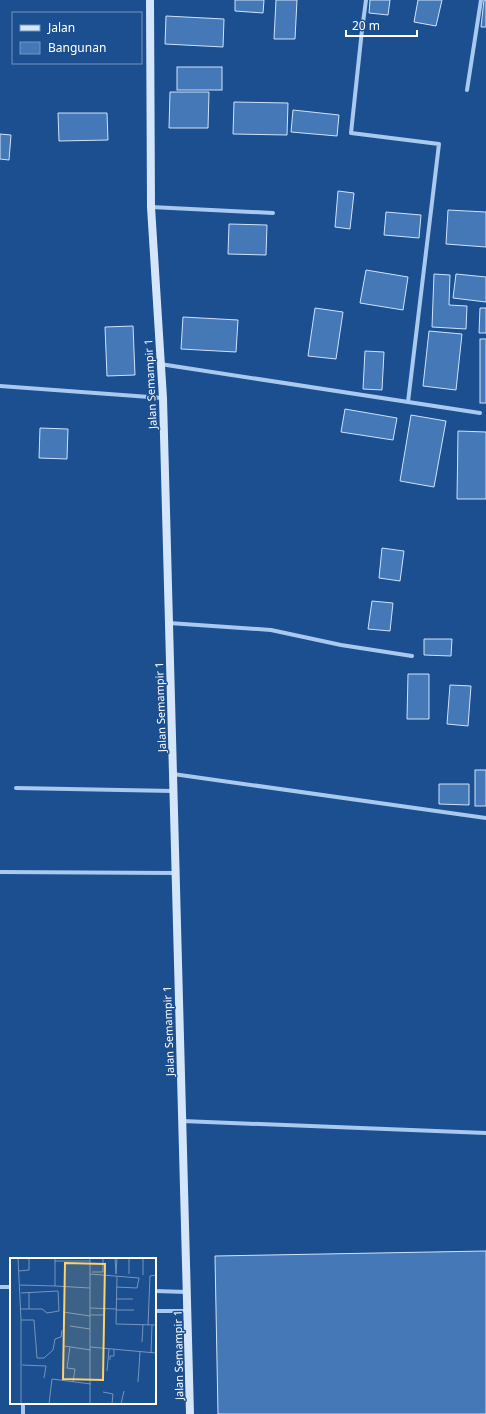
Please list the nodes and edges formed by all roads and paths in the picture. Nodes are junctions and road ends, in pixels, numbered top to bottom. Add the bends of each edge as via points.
1 (150, 0) edge
2 (366, 0) edge
3 (481, 0) edge
4 (467, 90) dead end
5 (151, 207) junction
6 (273, 213) dead end
7 (160, 364) junction
8 (0, 386) edge
9 (163, 398) junction
10 (408, 402) junction
11 (480, 413) dead end
12 (167, 623) junction
13 (412, 656) dead end
14 (173, 774) junction
15 (16, 788) dead end
16 (173, 791) junction
17 (486, 818) edge
18 (0, 872) edge
19 (175, 873) junction
20 (182, 1121) junction
21 (486, 1133) edge
22 (156, 1291) edge
23 (187, 1292) junction
24 (156, 1311) edge
25 (188, 1311) junction
26 (190, 1414) edge

1 - 5 street, Jalan Semampir 1
2 - 10 street via 351,133 439,144
3 - 4 street
5 - 6 street
5 - 7 street, Jalan Semampir 1
7 - 9 street, Jalan Semampir 1
7 - 10 street
8 - 9 street
9 - 12 street, Jalan Semampir 1
10 - 11 street
12 - 13 street via 271,630 340,645
12 - 14 street, Jalan Semampir 1
14 - 16 street, Jalan Semampir 1
14 - 17 street
15 - 16 street
16 - 19 street, Jalan Semampir 1
18 - 19 street
19 - 20 street, Jalan Semampir 1
20 - 21 street
20 - 23 street, Jalan Semampir 1
22 - 23 street
23 - 25 street, Jalan Semampir 1
24 - 25 street
25 - 26 street, Jalan Semampir 1

